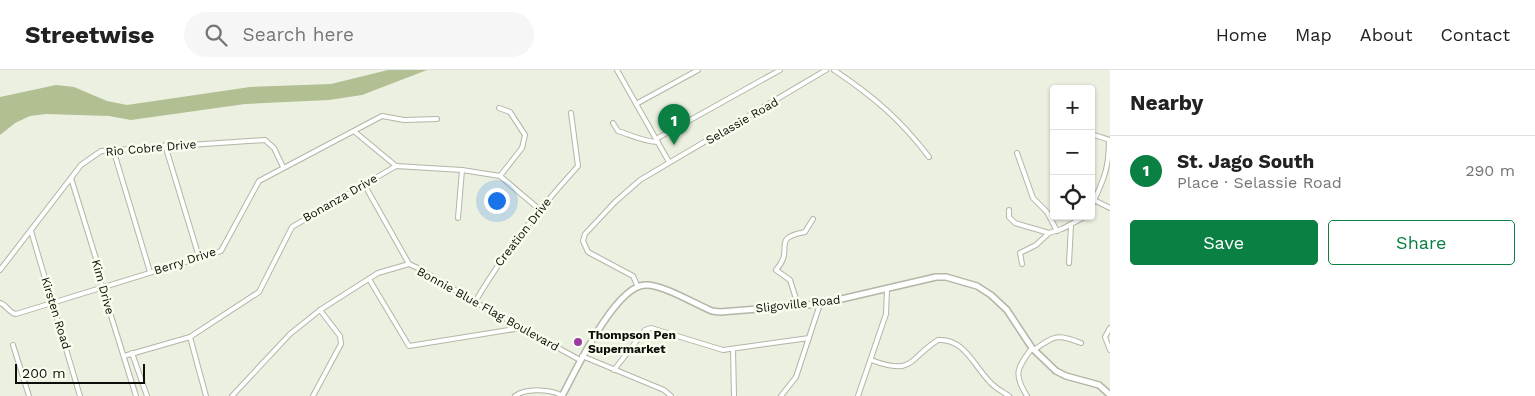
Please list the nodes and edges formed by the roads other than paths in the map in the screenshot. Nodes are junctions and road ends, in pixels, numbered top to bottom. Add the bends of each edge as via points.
1 (617, 70) edge
2 (698, 70) edge
3 (780, 70) edge
4 (826, 70) edge
5 (834, 70) edge
6 (636, 104) junction
7 (499, 108) dead end
8 (571, 113) dead end
9 (437, 120) dead end
10 (613, 123) dead end
11 (355, 132) junction
12 (1095, 135) edge
13 (657, 140) junction
14 (1109, 140) edge
15 (165, 146) junction
16 (113, 149) junction
17 (1017, 153) dead end
18 (929, 157) dead end
19 (669, 162) junction
20 (396, 166) junction
21 (283, 167) junction
22 (462, 170) junction
23 (500, 176) junction
24 (71, 178) junction
25 (364, 184) junction
26 (1103, 184) junction
27 (1110, 184) edge
28 (1095, 198) edge
29 (1095, 200) edge
30 (1110, 208) edge
31 (539, 209) junction
32 (1009, 210) dead end
33 (458, 218) dead end
34 (813, 219) dead end
35 (1079, 220) edge
36 (1071, 225) junction
37 (31, 231) junction
38 (1057, 231) junction
39 (1049, 233) junction
40 (199, 257) junction
41 (1069, 263) dead end
42 (408, 264) junction
43 (1022, 264) dead end
44 (0, 270) edge
45 (150, 272) junction
46 (369, 279) junction
47 (638, 287) junction
48 (102, 288) junction
49 (888, 290) junction
50 (474, 302) junction
51 (0, 303) edge
52 (53, 304) junction
53 (820, 304) junction
54 (798, 305) junction
55 (320, 310) junction
56 (521, 328) junction
57 (1110, 328) edge
58 (190, 337) junction
59 (809, 338) junction
60 (1080, 343) dead end
61 (13, 345) dead end
62 (1033, 349) junction
63 (733, 350) junction
64 (1110, 350) edge
65 (132, 353) junction
66 (124, 356) junction
67 (581, 358) junction
68 (871, 360) junction
69 (614, 370) junction
70 (236, 392) junction
71 (1110, 395) edge
72 (29, 396) edge
73 (80, 396) edge
74 (136, 396) edge
75 (147, 396) edge
76 (206, 396) edge
77 (232, 396) edge
78 (240, 396) edge
79 (313, 396) edge
80 (515, 396) edge
81 (563, 396) edge
82 (671, 396) edge
83 (734, 396) edge
84 (781, 396) edge
85 (858, 396) edge
86 (1009, 396) edge
87 (1027, 396) edge

1 - 6 street
2 - 6 street
3 - 13 street
4 - 19 street, Selassie Road
5 - 18 street via 876,98
6 - 13 street
7 - 23 street via 510,112 525,135 522,148
8 - 31 street, Creation Drive via 578,166
9 - 11 street, Berry Drive via 404,120 384,115
10 - 13 street via 618,131 647,142
11 - 20 street
11 - 21 street, Berry Drive
12 - 14 street
13 - 19 street
14 - 26 street
15 - 16 street, Rio Cobre Drive
15 - 21 street, Rio Cobre Drive via 265,140 274,148
15 - 40 street
16 - 24 street, Rio Cobre Drive via 101,151
16 - 45 street
17 - 38 street via 1033,198 1047,212
19 - 47 street, Selassie Road via 627,190 584,237 588,252 633,276
20 - 22 street
20 - 25 street, Bonanza Drive
21 - 40 street, Berry Drive via 259,181 220,251
22 - 23 street
22 - 33 street
23 - 31 street
24 - 37 street, Rio Cobre Drive
24 - 48 street, Kim Drive
25 - 42 street
25 - 58 street, Bonanza Drive via 292,227 259,292
26 - 27 street
26 - 28 street
29 - 30 street
31 - 50 street, Creation Drive
32 - 39 street via 1009,217 1015,222
34 - 54 street via 805,232 788,236 784,262 776,270 790,280
35 - 36 street
36 - 38 street
36 - 41 street
37 - 44 street, Rio Cobre Drive
37 - 52 street, Kirsten Road
38 - 39 street
39 - 43 street via 1020,253
40 - 45 street, Berry Drive
42 - 46 street, Bonnie Blue Flag Boulevard
42 - 50 street, Bonnie Blue Flag Boulevard
45 - 48 street, Berry Drive
46 - 55 street, Bonnie Blue Flag Boulevard
46 - 56 street via 409,346
47 - 54 street, Sligoville Road via 656,287 716,312
47 - 67 street via 604,322
48 - 52 street, Berry Drive
48 - 66 street, Kim Drive
49 - 53 street, Sligoville Road
49 - 62 street, Sligoville Road via 941,277 977,286 1007,310
49 - 68 street via 886,314
50 - 56 street, Bonnie Blue Flag Boulevard
51 - 52 street, Berry Drive via 16,314
52 - 73 street, Kirsten Road
53 - 54 street, Sligoville Road
53 - 59 street
55 - 70 street, Bonnie Blue Flag Boulevard via 284,341
55 - 79 street via 340,336 341,344
56 - 67 street, Bonnie Blue Flag Boulevard
57 - 64 street via 1105,337
58 - 65 street, Bonanza Drive
58 - 76 street
59 - 63 street
59 - 84 street via 796,377
60 - 62 street via 1056,336
61 - 72 street
62 - 71 street, Sligoville Road via 1056,371 1099,385
62 - 87 street via 1020,365 1018,374
63 - 69 street via 715,348 651,328 645,330
63 - 83 street
65 - 66 street, Bonanza Drive
65 - 75 street
66 - 74 street, Kim Drive
67 - 69 street, Bonnie Blue Flag Boulevard
67 - 81 street
68 - 85 street
68 - 86 street via 886,365 909,364 938,340 952,341 965,351 991,383
69 - 82 street, Bonnie Blue Flag Boulevard via 664,390
70 - 77 street, Bonnie Blue Flag Boulevard
70 - 78 street
80 - 81 street via 522,391 552,390

